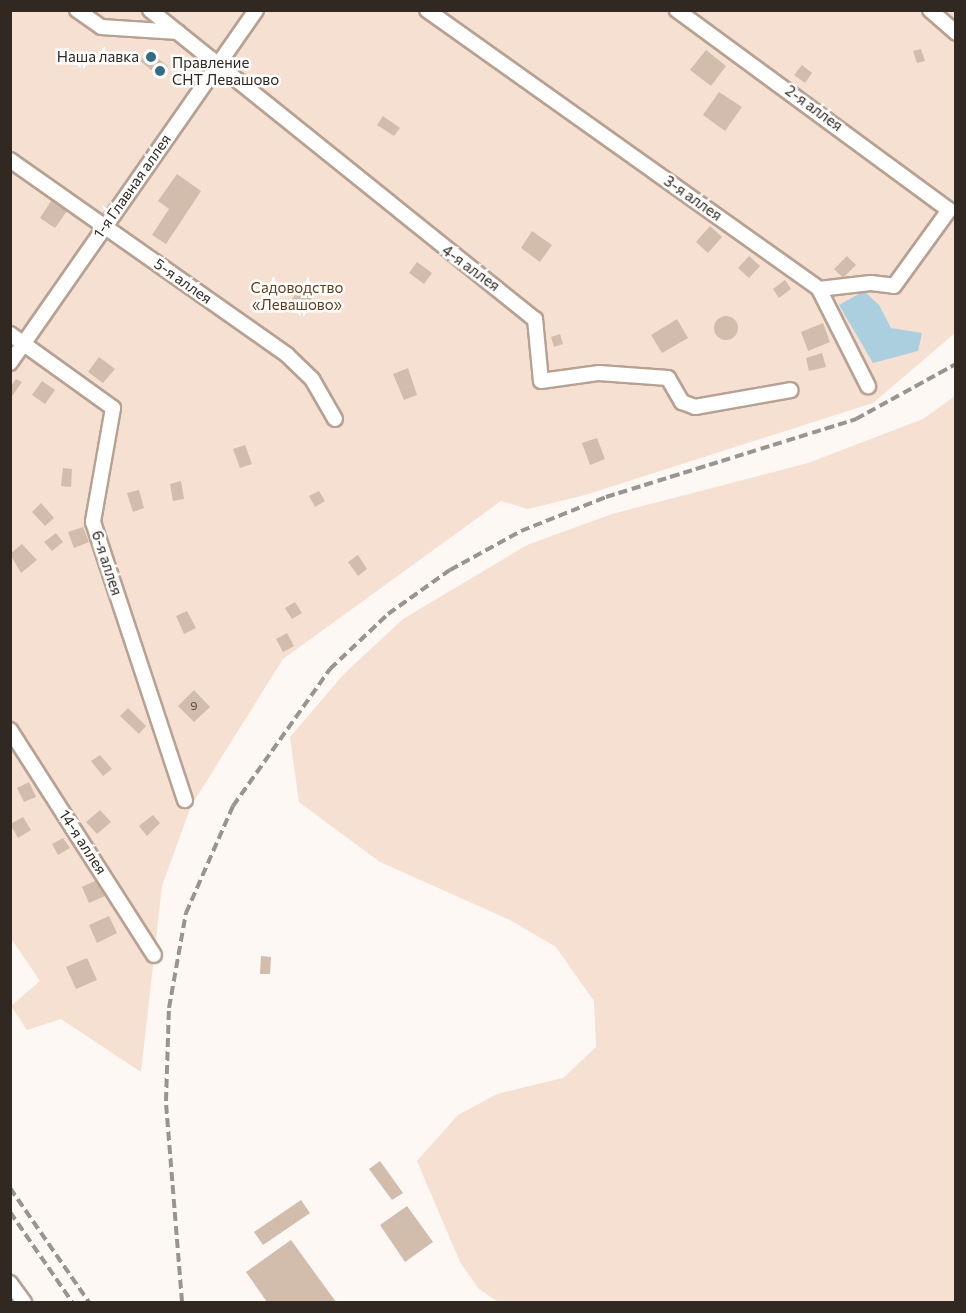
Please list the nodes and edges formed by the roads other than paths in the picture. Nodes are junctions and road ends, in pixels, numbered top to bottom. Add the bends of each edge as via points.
1 (77, 10) edge
2 (150, 10) edge
3 (256, 10) edge
4 (427, 10) edge
5 (677, 10) edge
6 (930, 10) edge
7 (179, 32) junction
8 (956, 33) edge
9 (220, 62) junction
10 (10, 160) edge
11 (104, 225) junction
12 (819, 289) junction
13 (10, 334) edge
14 (26, 345) junction
15 (10, 363) edge
16 (868, 386) dead end
17 (791, 390) dead end
18 (336, 419) dead end
19 (10, 730) edge
20 (185, 800) dead end
21 (154, 955) dead end
22 (10, 1283) edge
23 (24, 1302) edge

1 - 7 street via 101,27
2 - 7 street, 4-я аллея
3 - 9 street, 1-я Главная аллея
4 - 12 street, 3-я аллея
5 - 12 street, 2-я аллея via 949,210 894,286 872,283
6 - 8 street
7 - 9 street, 4-я аллея
9 - 11 street, 1-я Главная аллея
9 - 17 street, 4-я аллея via 248,92 536,319 541,381 599,374 668,378 682,402 695,407
10 - 11 street, 5-я аллея
11 - 14 street, 1-я Главная аллея
11 - 18 street, 5-я аллея via 287,355 312,379 323,406
12 - 16 street
13 - 14 street, 6-я аллея
14 - 15 street, 1-я Главная аллея
14 - 20 street, 6-я аллея via 113,408 93,522
19 - 21 street, 14-я аллея
22 - 23 street

